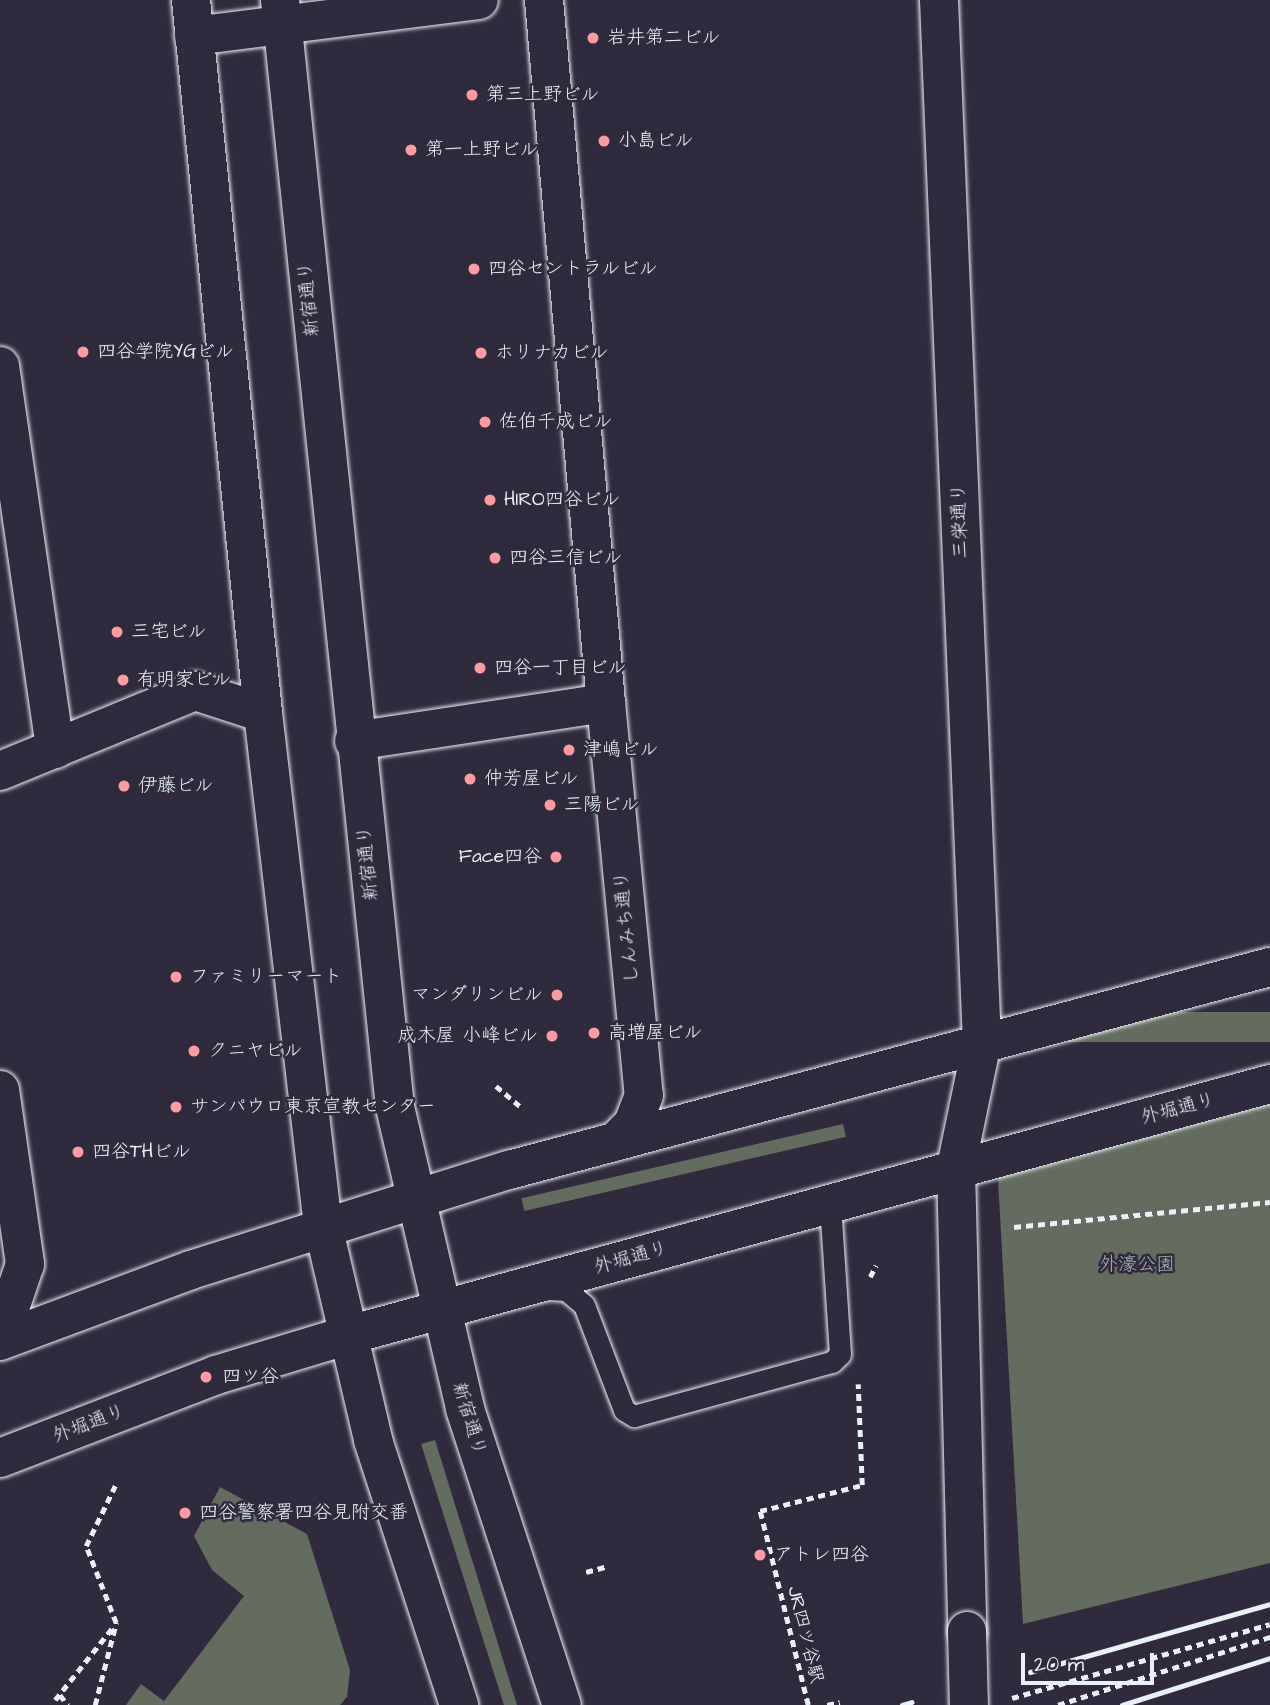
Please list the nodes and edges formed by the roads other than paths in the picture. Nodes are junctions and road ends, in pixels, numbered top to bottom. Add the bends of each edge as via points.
1 (479, 0) edge
2 (544, 0) edge
3 (939, 0) edge
4 (281, 13) edge
5 (193, 18) edge
6 (0, 366) edge
7 (606, 703) junction
8 (263, 713) junction
9 (354, 741) junction
10 (55, 749) junction
11 (0, 771) edge
12 (1270, 967) edge
13 (982, 1042) junction
14 (1270, 1084) edge
15 (0, 1090) edge
16 (615, 1142) junction
17 (956, 1167) junction
18 (414, 1198) junction
19 (830, 1202) junction
20 (323, 1226) junction
21 (527, 1288) junction
22 (439, 1311) junction
23 (345, 1336) junction
24 (0, 1339) edge
25 (0, 1458) edge
26 (984, 1703) edge
27 (459, 1705) edge
28 (562, 1705) edge

1 - 4 main road
2 - 7 main road, しんみち通り
3 - 13 main road, 三栄通り
4 - 5 main road
4 - 9 main road, 新宿通り
5 - 8 main road
6 - 10 main road
7 - 9 main road
7 - 16 main road, しんみち通り via 644,1095 633,1124
8 - 10 main road via 195,691
8 - 20 main road
9 - 18 main road, 新宿通り via 395,1107
10 - 11 main road
12 - 13 main road
13 - 16 main road
13 - 17 main road, 三栄通り
14 - 17 main road, 外堀通り
15 - 24 main road via 25,1264
16 - 18 main road
17 - 19 main road, 外堀通り
17 - 26 main road, 三栄通り, bridge via 967,1631
18 - 20 main road
18 - 22 main road, 新宿通り
19 - 21 main road, 外堀通り
19 - 21 lane via 840,1354 832,1362 634,1416 624,1410 584,1305 566,1290
20 - 23 main road
20 - 24 main road
21 - 22 main road, 外堀通り
22 - 23 main road, 外堀通り
22 - 28 main road, 新宿通り
23 - 25 main road, 外堀通り via 216,1376
23 - 27 main road

